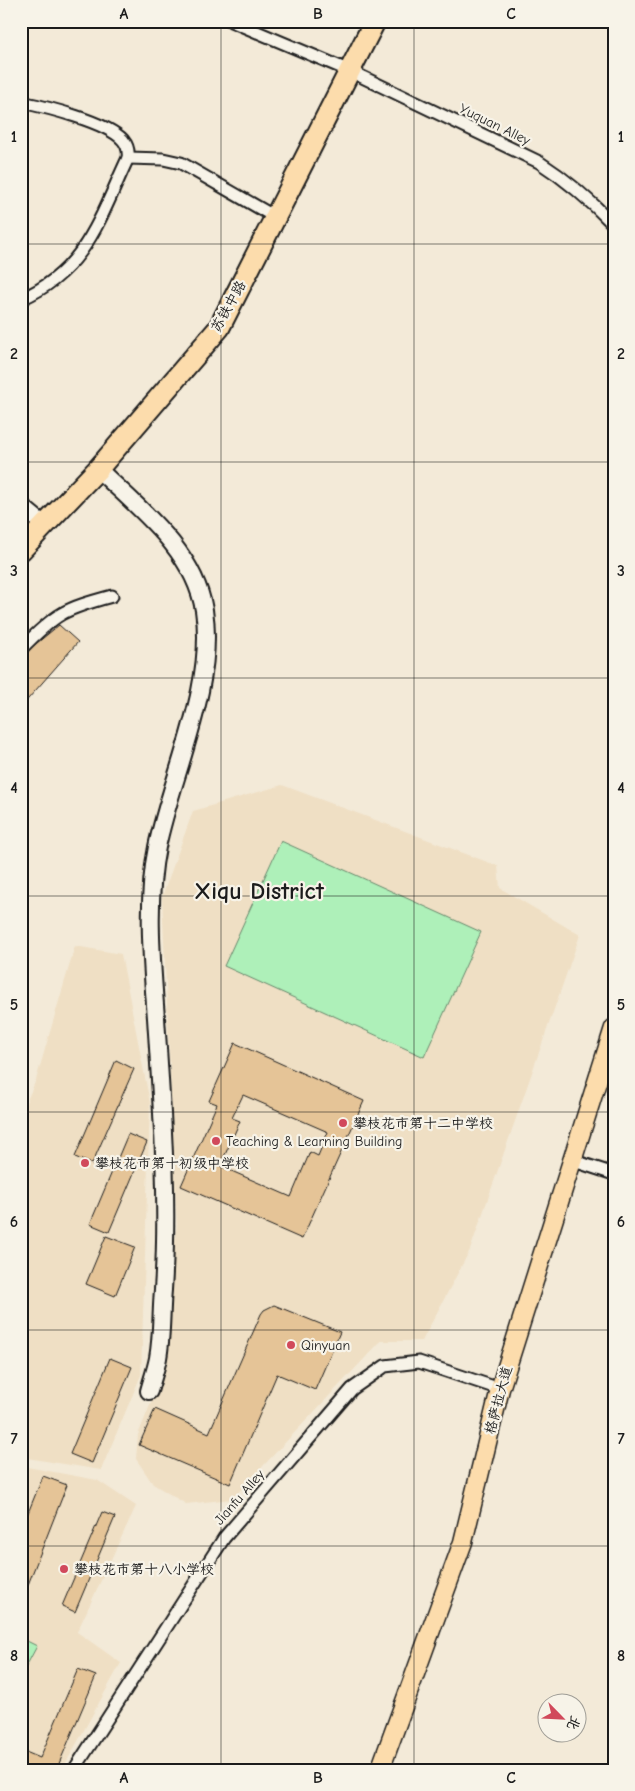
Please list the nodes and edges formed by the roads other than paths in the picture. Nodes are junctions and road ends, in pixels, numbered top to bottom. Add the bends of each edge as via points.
1 (231, 21) edge
2 (375, 21) edge
3 (350, 71) junction
4 (21, 102) edge
5 (128, 158) junction
6 (275, 217) junction
7 (614, 225) edge
8 (21, 299) edge
9 (98, 469) junction
10 (21, 506) edge
11 (44, 525) junction
12 (21, 550) edge
13 (112, 596) dead end
14 (21, 649) edge
15 (614, 1028) edge
16 (571, 1160) junction
17 (614, 1174) edge
18 (500, 1389) junction
19 (149, 1391) dead end
20 (74, 1770) edge
21 (380, 1770) edge

1 - 3 street, Yuquan Alley
2 - 3 highway, 苏铁中路
3 - 6 highway, 苏铁中路
3 - 7 street, Yuquan Alley via 538,162 565,178
4 - 5 street via 53,108 112,131 129,149
5 - 6 street via 181,163
5 - 8 street via 86,246 66,271 42,290
6 - 9 highway, 苏铁中路 via 219,328
9 - 11 highway, 苏铁中路
9 - 19 street via 166,537 189,566 204,609 206,653 193,716 156,849 152,895 154,989 166,1172 158,1358
10 - 11 street
11 - 12 highway, 苏铁中路
13 - 14 street via 73,606 52,618
15 - 16 main road, 格萨拉大道
16 - 17 street
16 - 18 main road, 格萨拉大道
18 - 20 street, Jianfu Alley via 419,1362 385,1366 352,1388 224,1538
18 - 21 main road, 格萨拉大道 via 463,1542

